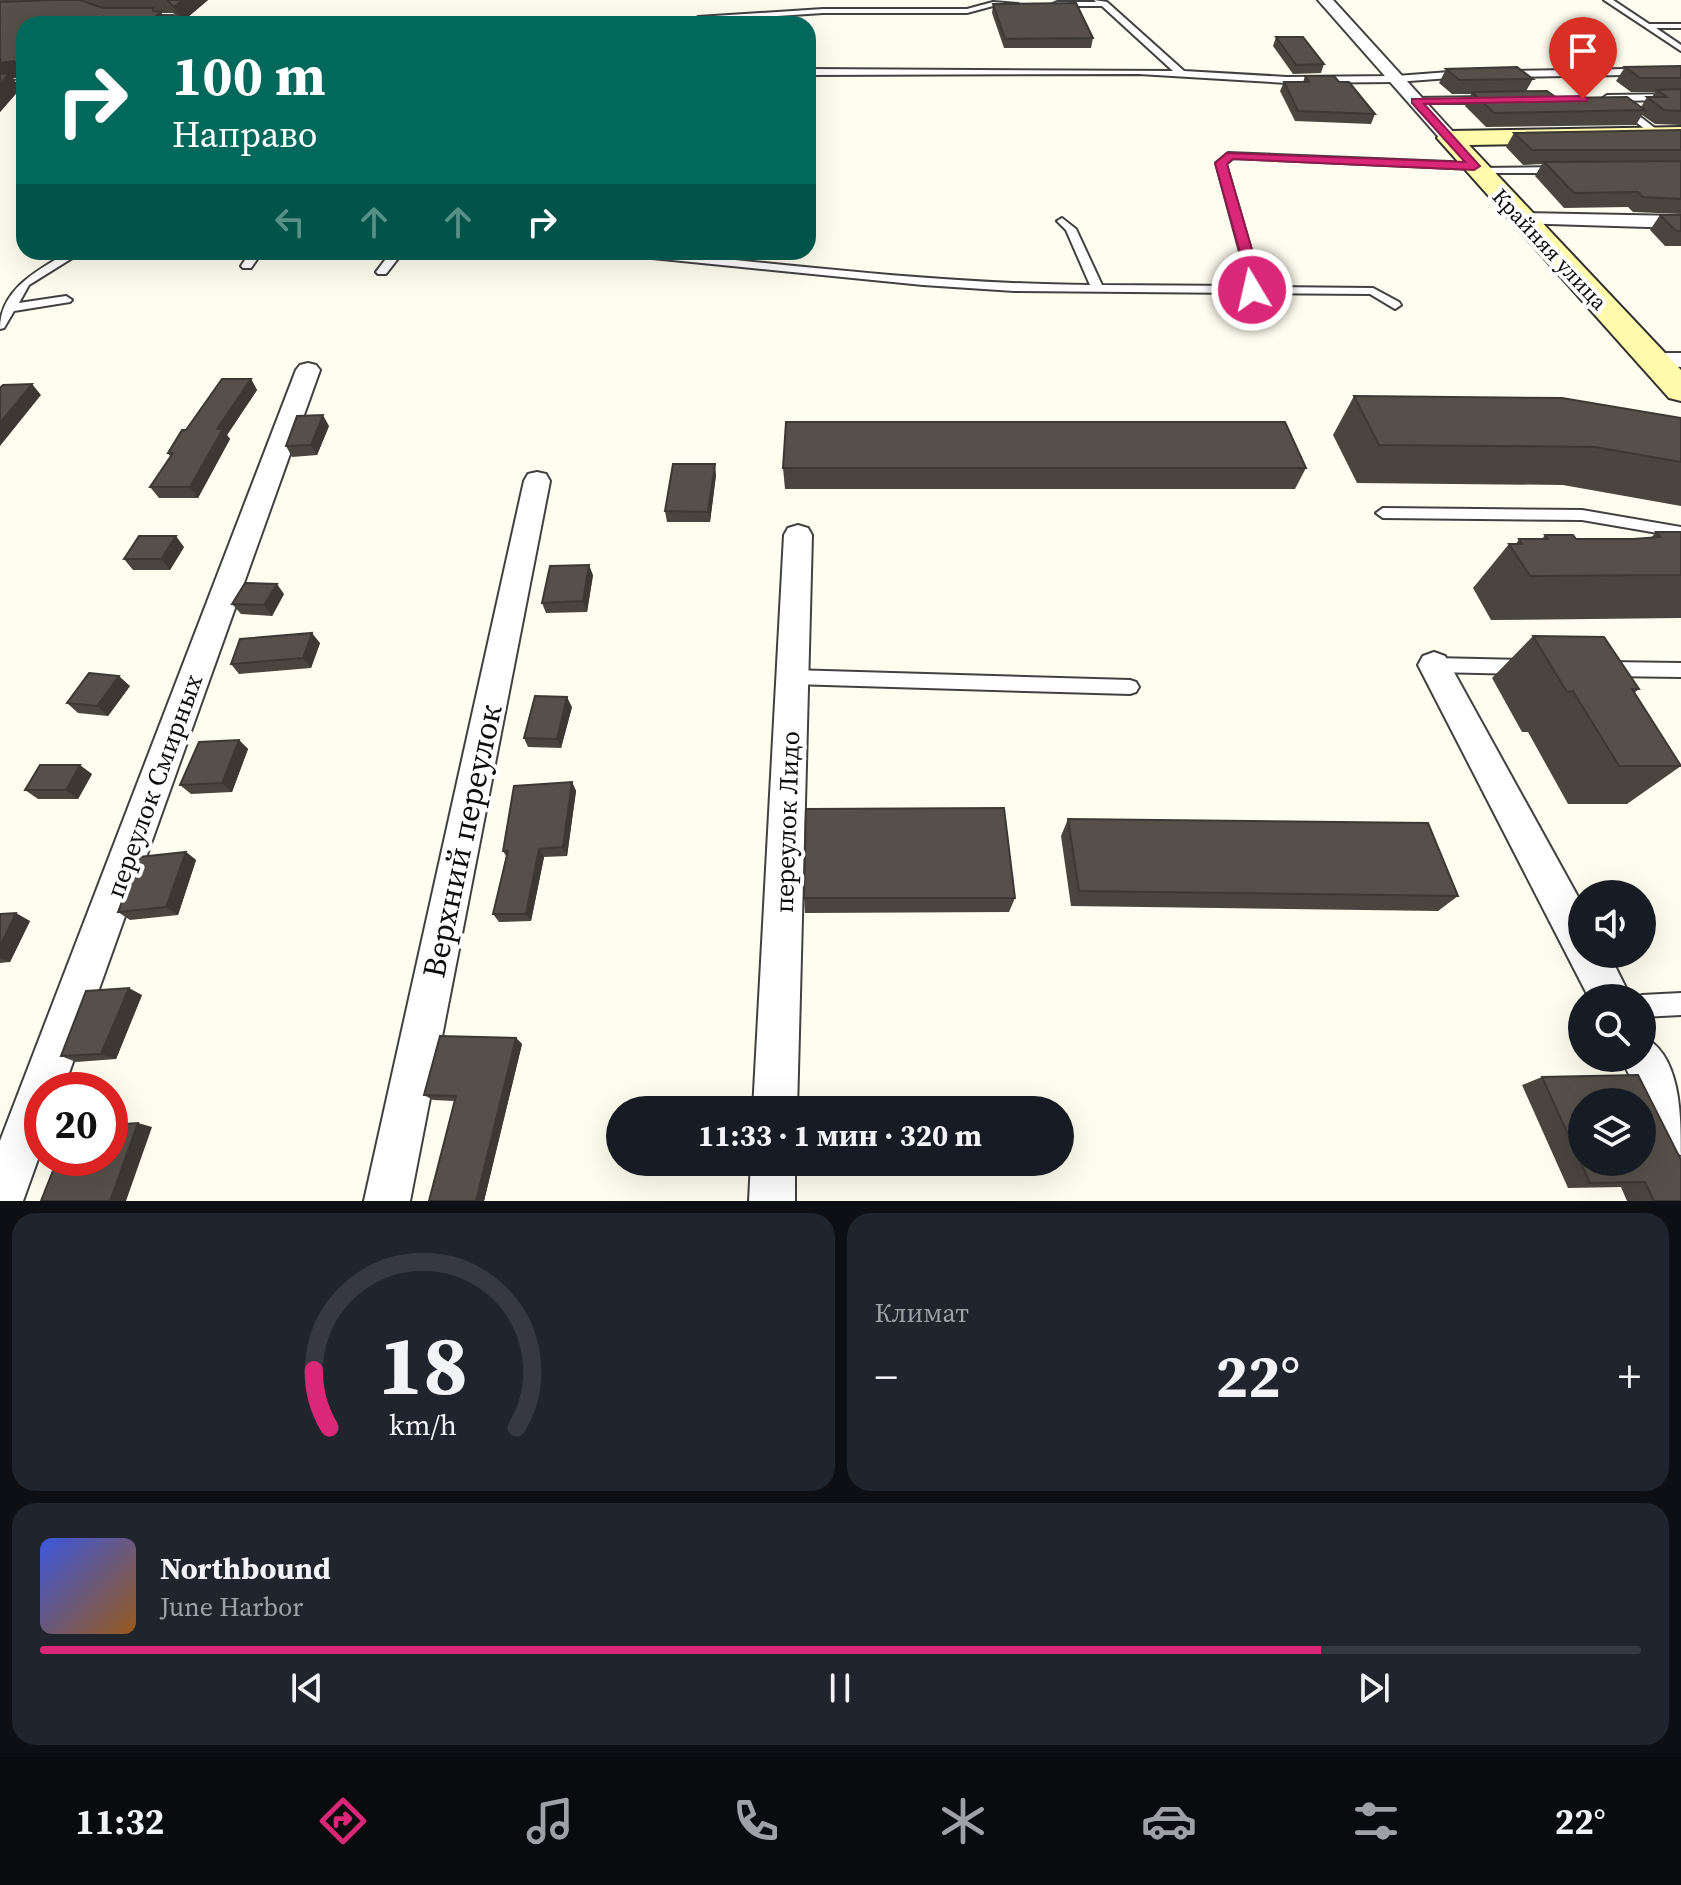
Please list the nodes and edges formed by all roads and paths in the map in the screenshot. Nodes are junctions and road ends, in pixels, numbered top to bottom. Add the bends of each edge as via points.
1 (829, 0) edge
2 (1325, 0) edge
3 (1608, 0) edge
4 (1101, 2) edge
5 (1025, 4) edge
6 (1041, 4) edge
7 (823, 11) junction
8 (745, 16) edge
9 (1647, 26) junction
10 (1681, 26) edge
11 (1681, 49) edge
12 (1681, 71) edge
13 (816, 72) edge
14 (1182, 74) junction
15 (1472, 74) edge
16 (1488, 74) edge
17 (1396, 79) junction
18 (1681, 97) edge
19 (1596, 98) edge
20 (1611, 98) junction
21 (1506, 100) edge
22 (1415, 101) junction
23 (1669, 134) edge
24 (1449, 138) junction
25 (1476, 168) junction
26 (1569, 170) edge
27 (1523, 219) junction
28 (1062, 221) dead end
29 (1681, 222) edge
30 (63, 260) edge
31 (251, 260) edge
32 (391, 260) edge
33 (702, 260) edge
34 (247, 266) dead end
35 (382, 272) dead end
36 (1097, 287) junction
37 (1252, 290) junction
38 (66, 300) dead end
39 (1395, 305) dead end
40 (9, 308) junction
41 (0, 325) edge
42 (1667, 360) edge
43 (308, 370) dead end
44 (1681, 390) edge
45 (537, 481) dead end
46 (1383, 513) dead end
47 (1681, 532) edge
48 (798, 535) dead end
49 (1434, 665) joint
50 (1541, 667) edge
51 (1587, 668) edge
52 (1680, 671) edge
53 (792, 677) junction
54 (1130, 687) dead end
55 (1568, 917) edge
56 (1681, 1004) edge
57 (1656, 1005) edge
58 (1650, 1072) edge
59 (776, 1096) edge
60 (1681, 1133) edge
61 (773, 1176) edge
62 (0, 1201) edge
63 (387, 1201) edge
64 (772, 1201) edge

1 - 7 lane
2 - 17 street, Крайняя улица
3 - 9 lane
4 - 6 lane
4 - 14 lane
5 - 7 lane via 967,11
7 - 8 lane
9 - 10 lane
9 - 11 lane
12 - 16 lane
13 - 14 lane
14 - 17 lane
15 - 17 lane
17 - 22 street, Крайняя улица
18 - 20 lane
19 - 20 lane
20 - 23 lane
21 - 22 lane
22 - 24 street, Крайняя улица
23 - 24 street
24 - 25 street, Крайняя улица
25 - 26 lane
25 - 27 street, Крайняя улица
25 - 37 lane via 1231,155 1221,163
27 - 29 street
27 - 42 street, Крайняя улица
28 - 36 lane via 1071,229
30 - 40 lane via 25,283
31 - 34 lane
32 - 35 lane
33 - 36 lane via 923,282
36 - 37 lane
37 - 39 lane via 1373,291
38 - 40 lane
40 - 41 lane
42 - 44 street, Крайняя улица
43 - 62 street, переулок Смирных
45 - 63 street, Верхний переулок
46 - 47 lane via 1582,515
48 - 53 street, переулок Лидо
49 - 50 lane
49 - 55 street
51 - 52 lane
53 - 54 lane
53 - 59 street, переулок Лидо
56 - 57 lane
58 - 60 street
61 - 64 street

